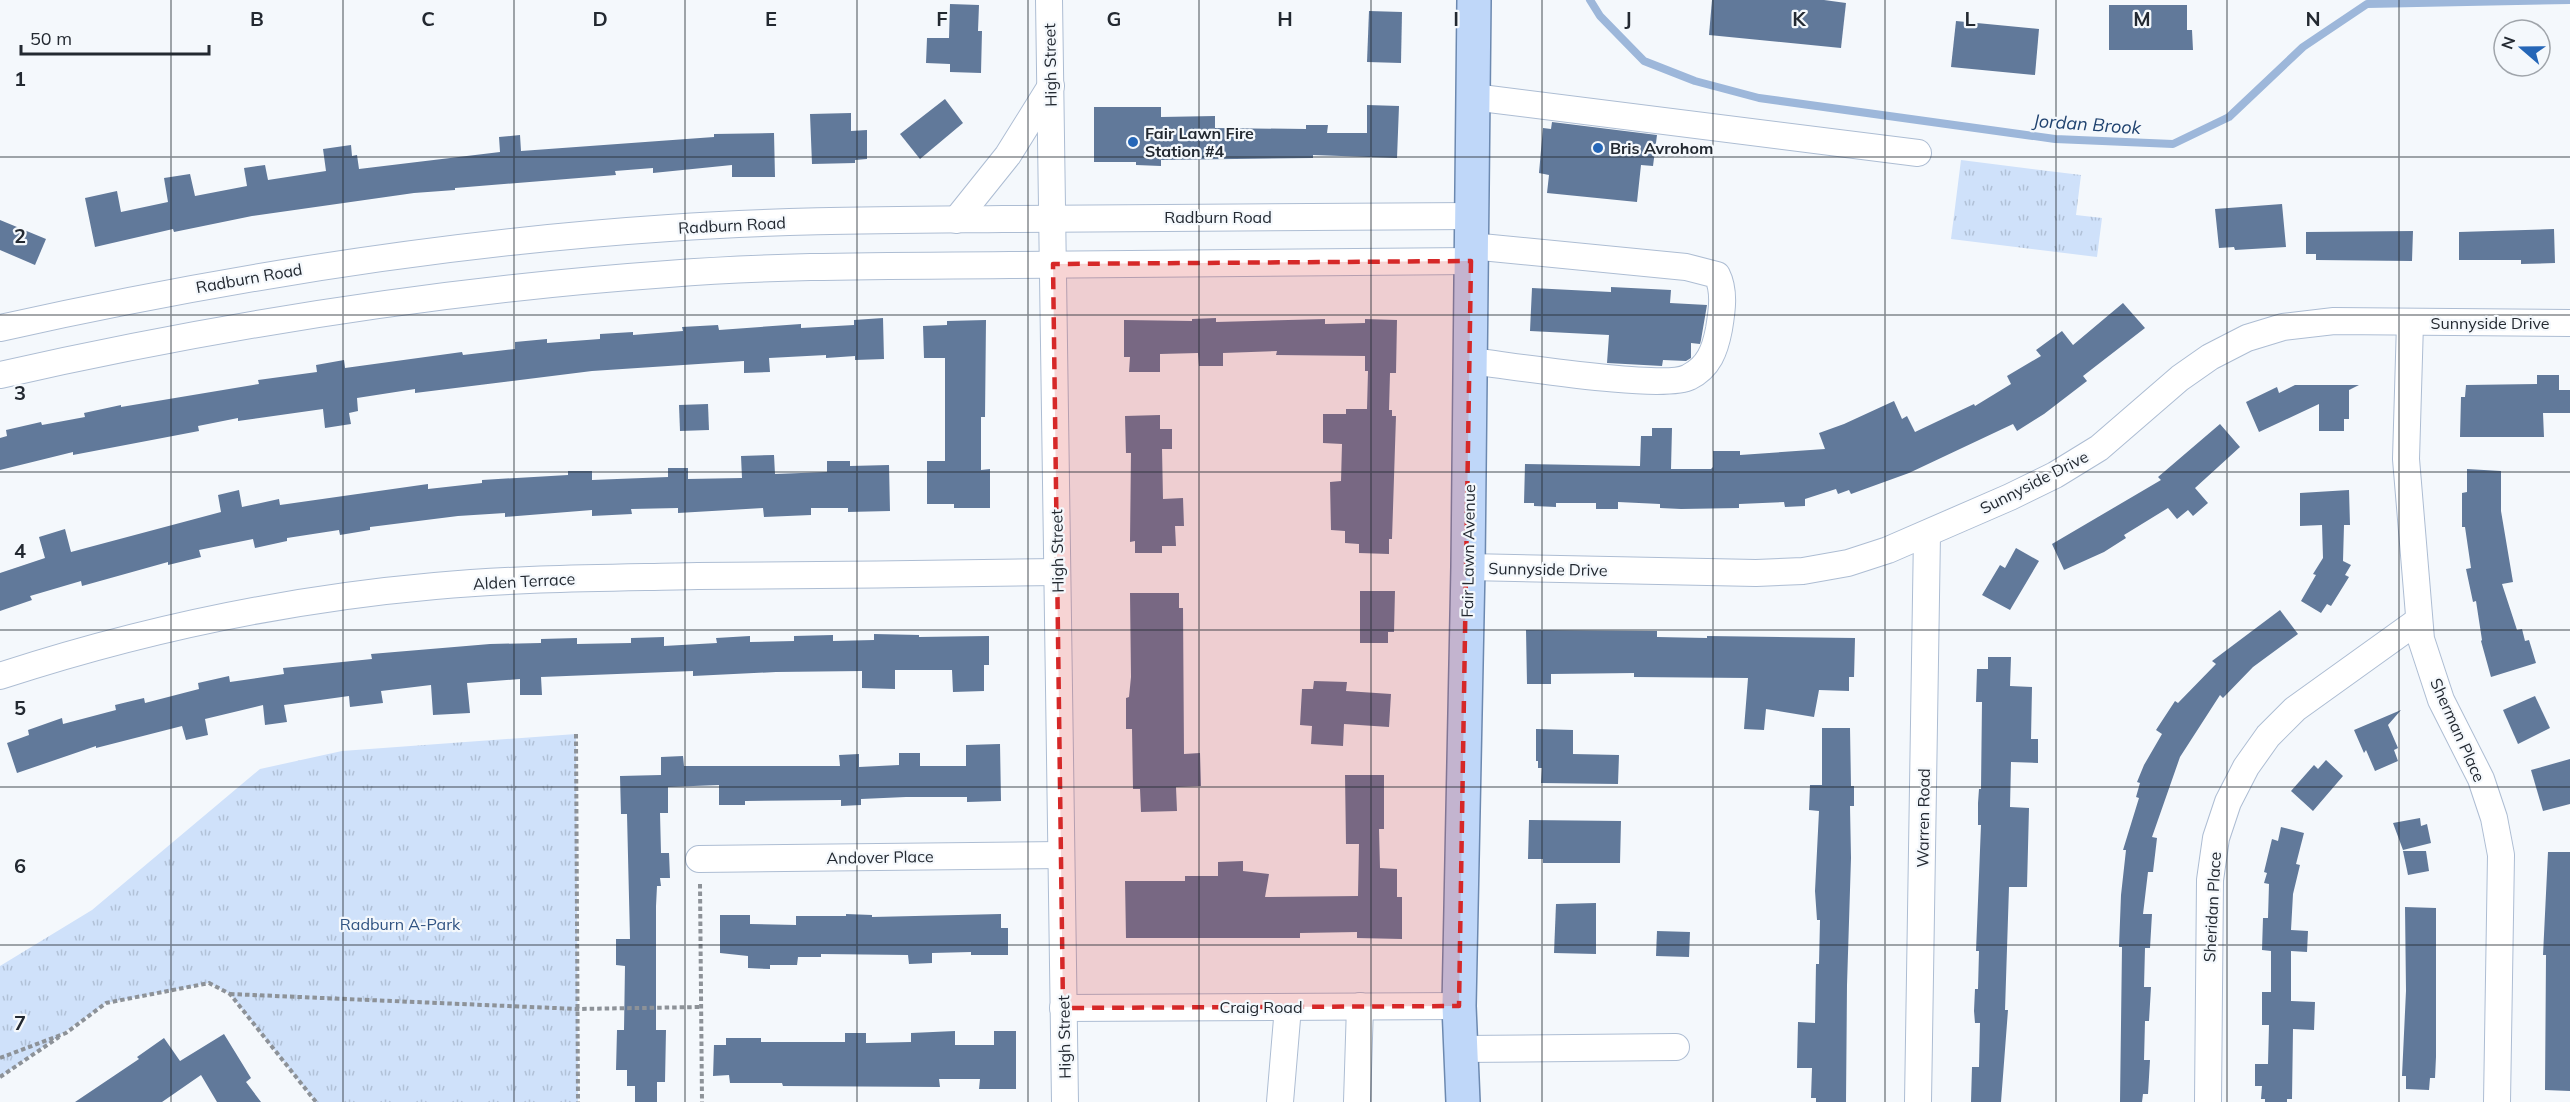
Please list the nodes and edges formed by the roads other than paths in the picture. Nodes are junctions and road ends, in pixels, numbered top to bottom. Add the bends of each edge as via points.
1 (1049, 0) edge
2 (1474, 0) edge
3 (1051, 86) junction
4 (1473, 97) junction
5 (1918, 153) dead end
6 (1052, 219) junction
7 (956, 220) junction
8 (1472, 241) junction
9 (1053, 264) junction
10 (2570, 322) edge
11 (2409, 323) junction
12 (0, 328) edge
13 (1470, 360) junction
14 (0, 375) edge
15 (1927, 534) junction
16 (1468, 567) junction
17 (1057, 572) junction
18 (2419, 620) junction
19 (0, 676) edge
20 (1061, 855) junction
21 (699, 859) road end
22 (1360, 1006) junction
23 (1459, 1006) junction
24 (1288, 1007) junction
25 (1063, 1008) junction
26 (1676, 1047) dead end
27 (1461, 1048) junction
28 (1065, 1102) edge
29 (1280, 1102) edge
30 (1357, 1102) edge
31 (1463, 1102) edge
32 (1918, 1102) edge
33 (2208, 1102) edge
34 (2497, 1102) edge

1 - 3 street, High Street
2 - 4 main road, Fair Lawn Avenue
3 - 6 street, High Street
3 - 7 street via 1008,155
4 - 5 street
4 - 8 main road, Fair Lawn Avenue
6 - 7 street, Radburn Road
6 - 8 street, Radburn Road
6 - 9 street, High Street
7 - 12 street, Radburn Road via 680,227 480,245 210,285
8 - 9 street
8 - 13 main road, Fair Lawn Avenue
8 - 13 street via 1686,267 1717,275 1722,285 1716,348 1706,365 1688,378 1670,382 1640,380
9 - 14 street via 767,268 485,290 218,329
9 - 17 street, High Street
10 - 11 street, Sunnyside Drive
11 - 15 street, Sunnyside Drive via 2334,321 2283,327 2247,338 2180,378 2098,448 2055,475
11 - 18 street, Sherman Place via 2406,459
13 - 16 main road, Fair Lawn Avenue
15 - 16 street, Sunnyside Drive via 1848,563 1803,571
15 - 32 street, Warren Road
16 - 23 main road, Fair Lawn Avenue
17 - 19 street, Alden Terrace via 602,578 435,586 350,596 183,625
17 - 20 street, High Street
18 - 33 street, Sheridan Place via 2295,709 2268,736 2228,801 2216,838 2210,880
18 - 34 street, Sherman Place via 2421,639 2441,700 2481,778 2499,846
20 - 21 street, Andover Place
20 - 25 street, High Street
22 - 23 street, Craig Road
22 - 24 street, Craig Road
22 - 30 street
23 - 27 main road, Fair Lawn Avenue
24 - 25 street, Craig Road
24 - 29 street
25 - 28 street, High Street
26 - 27 street
27 - 31 main road, Fair Lawn Avenue

